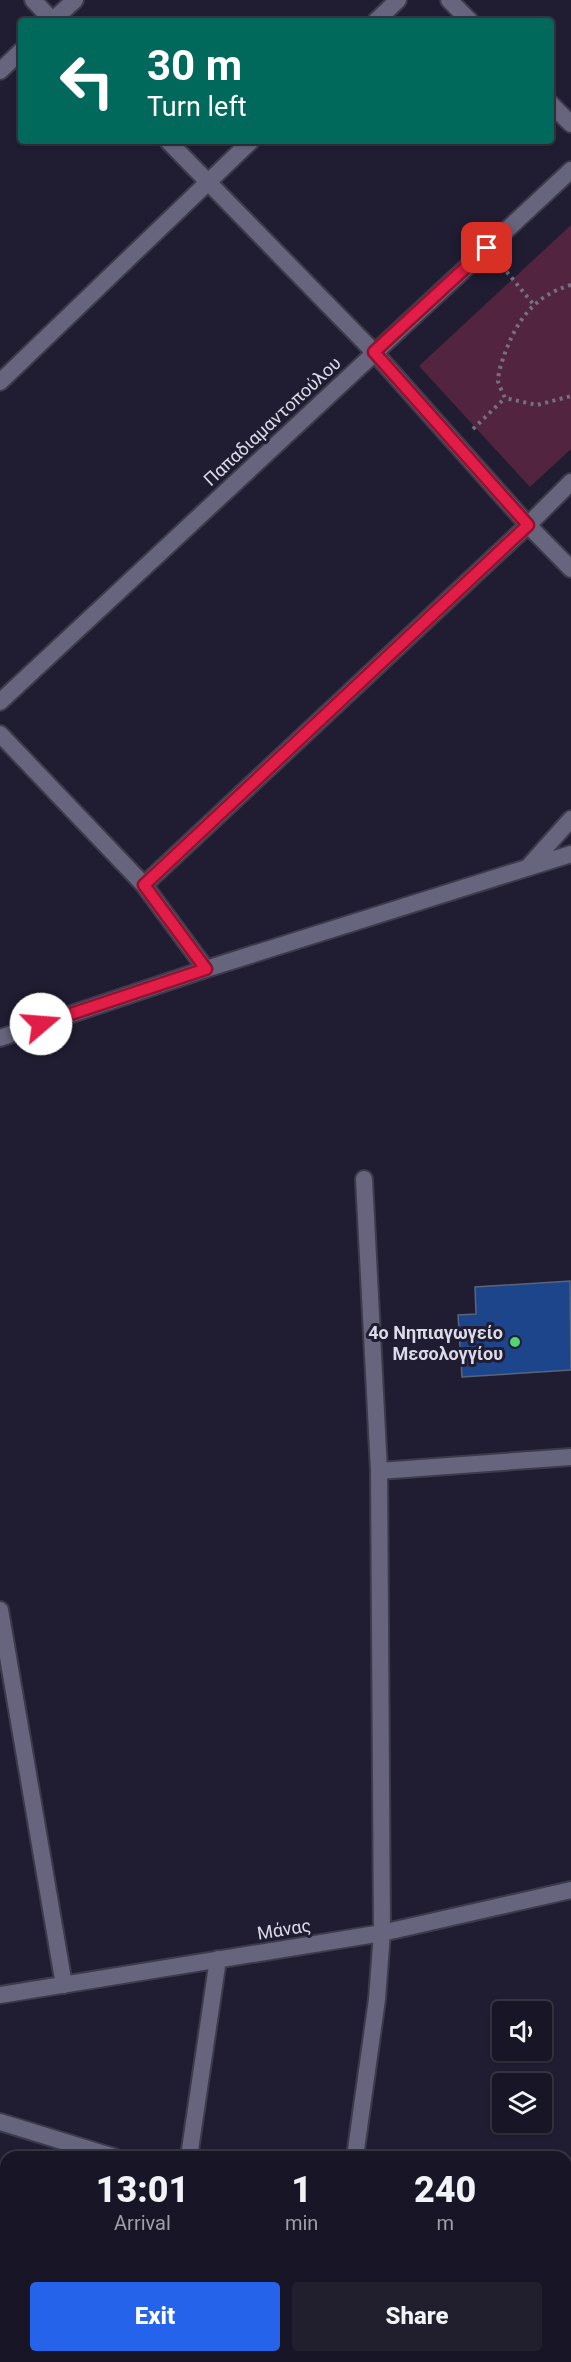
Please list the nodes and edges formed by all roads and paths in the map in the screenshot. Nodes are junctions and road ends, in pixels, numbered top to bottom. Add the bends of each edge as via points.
1 (33, 0) edge
2 (75, 0) edge
3 (398, 0) edge
4 (449, 0) edge
5 (50, 18) edge
6 (56, 18) edge
7 (379, 18) edge
8 (467, 18) edge
9 (18, 54) edge
10 (0, 71) edge
11 (554, 107) edge
12 (571, 124) edge
13 (171, 144) edge
14 (248, 144) edge
15 (571, 170) edge
16 (208, 183) junction
17 (487, 248) junction
18 (571, 285) edge
19 (534, 305) junction
20 (374, 352) junction
21 (0, 382) edge
22 (571, 396) edge
23 (505, 398) junction
24 (456, 445) junction
25 (571, 482) edge
26 (528, 525) junction
27 (571, 569) edge
28 (0, 702) edge
29 (0, 734) edge
30 (571, 819) edge
31 (571, 854) edge
32 (528, 866) junction
33 (144, 885) junction
34 (206, 969) junction
35 (0, 1038) edge
36 (364, 1179) dead end
37 (571, 1457) edge
38 (379, 1471) junction
39 (0, 1610) edge
40 (571, 1890) edge
41 (382, 1933) junction
42 (218, 1959) junction
43 (64, 1984) junction
44 (0, 1995) edge
45 (0, 2122) edge
46 (94, 2151) edge
47 (190, 2151) edge
48 (356, 2151) edge

1 - 5 street
2 - 6 street
3 - 7 street
4 - 8 street
9 - 10 street
11 - 12 street
13 - 16 street
14 - 16 street
15 - 17 street, Παπαδιαμαντοπούλου
16 - 20 street
16 - 21 street
17 - 19 path
17 - 20 street, Παπαδιαμαντοπούλου
18 - 19 path via 554,290
19 - 23 path via 513,331 503,359 498,381
20 - 24 street
20 - 28 street, Παπαδιαμαντοπούλου
22 - 23 path via 537,405
23 - 24 path
24 - 26 street
25 - 26 street
26 - 27 street
26 - 33 street
29 - 33 street
30 - 32 street
31 - 32 street
32 - 34 street
33 - 34 street
34 - 35 street
36 - 38 street
37 - 38 street
38 - 41 street
39 - 43 street
40 - 41 street, Μάνας
41 - 42 street, Μάνας
41 - 48 street
42 - 43 street, Μάνας
42 - 47 street
43 - 44 street, Μάνας
45 - 46 street

